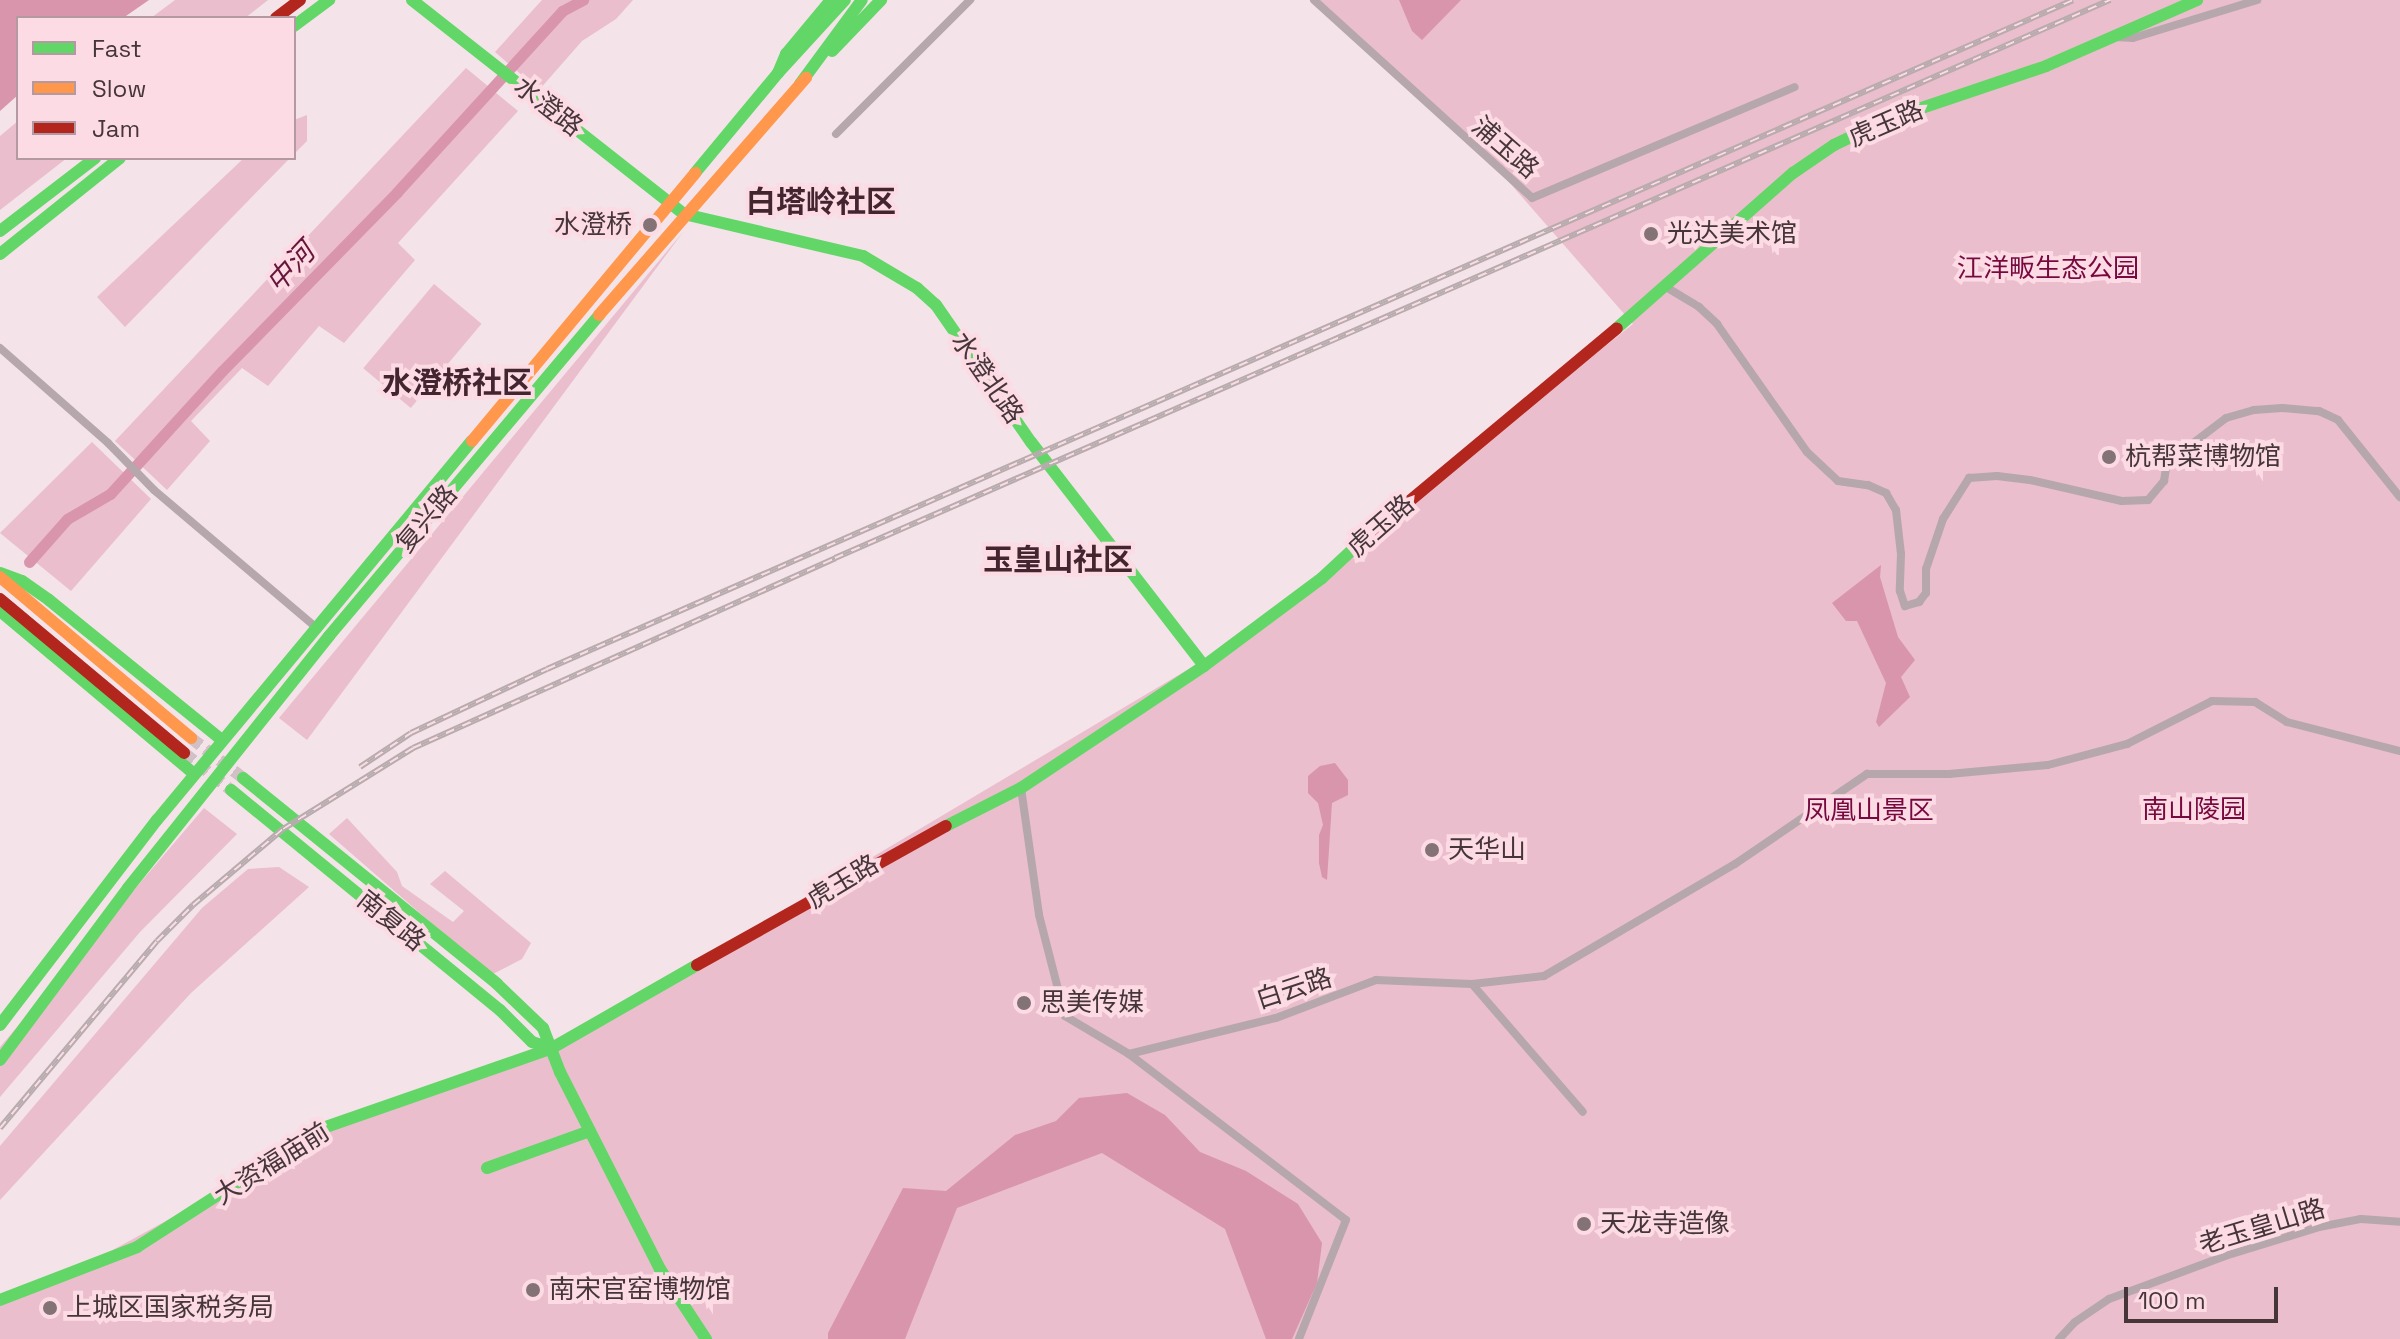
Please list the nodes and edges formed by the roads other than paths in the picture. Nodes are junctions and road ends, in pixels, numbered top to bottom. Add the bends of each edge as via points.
1 (300, 0) edge
2 (329, 0) edge
3 (412, 0) edge
4 (831, 0) edge
5 (845, 0) edge
6 (862, 0) edge
7 (881, 0) edge
8 (970, 0) edge
9 (1314, 0) edge
10 (2197, 0) edge
11 (2257, 0) edge
12 (279, 16) edge
13 (296, 25) edge
14 (2112, 36) junction
15 (778, 73) junction
16 (800, 84) junction
17 (1795, 87) dead end
18 (836, 134) dead end
19 (92, 160) edge
20 (118, 160) edge
21 (668, 202) junction
22 (684, 214) junction
23 (0, 231) edge
24 (0, 254) edge
25 (1666, 287) junction
26 (0, 348) edge
27 (2400, 497) edge
28 (0, 575) edge
29 (0, 599) edge
30 (0, 611) edge
31 (315, 626) junction
32 (329, 636) junction
33 (1204, 666) junction
34 (191, 738) tunnel mouth
35 (222, 740) junction
36 (2400, 751) edge
37 (184, 753) tunnel mouth
38 (194, 774) junction
39 (243, 778) tunnel mouth
40 (1021, 788) junction
41 (231, 790) tunnel mouth
42 (1472, 984) junction
43 (0, 1025) edge
44 (0, 1038) edge
45 (11, 1047) junction
46 (552, 1048) junction
47 (1129, 1054) junction
48 (0, 1060) edge
49 (1583, 1112) dead end
50 (590, 1131) junction
51 (487, 1168) dead end
52 (2400, 1222) edge
53 (0, 1300) edge
54 (706, 1339) edge
55 (1299, 1339) edge
56 (2059, 1339) edge

1 - 12 main road
2 - 13 main road
3 - 21 main road, 水澄路
4 - 15 main road, 复兴路 via 786,54
5 - 15 main road
6 - 16 main road
7 - 16 main road, 复兴路
8 - 18 street
9 - 17 street, 浦玉路 via 1532,198
10 - 14 main road, 虎玉路
11 - 14 street via 2133,38
14 - 25 main road, 虎玉路 via 2046,66 1886,120 1834,145 1793,173
15 - 21 main road, 复兴路
16 - 22 main road, 复兴路
19 - 23 main road
20 - 24 main road
21 - 22 main road, 水澄路
21 - 31 main road, 复兴路
22 - 32 main road, 复兴路
22 - 33 main road, 水澄北路 via 863,256 917,288 936,305 1031,442
25 - 27 street via 1717,324 1807,452 1838,481 1886,493 1896,510 1905,606 1926,593 1926,569 1943,519 1969,478 2019,479 2122,501 2148,500 2164,481 2167,463 2226,418 2254,410 2319,411 2338,420
25 - 33 main road, 虎玉路 via 1322,578
26 - 31 street via 154,490
28 - 34 main road
28 - 35 main road via 22,581 49,600
29 - 37 main road
30 - 38 main road
31 - 32 street
31 - 35 main road, 复兴路
32 - 45 main road, 复兴路 via 128,888
33 - 40 main road, 虎玉路
35 - 38 main road, 复兴路
36 - 42 street, 白云路 via 2287,722 2255,702 2212,701 2127,744 2048,765 1949,774 1867,774 1735,864 1544,976
38 - 43 main road, 复兴路
39 - 46 main road, 南复路 via 497,984 543,1028
40 - 46 main road, 虎玉路 via 895,852
40 - 47 street via 1039,915 1065,1016
41 - 46 main road, 南复路 via 532,1042
42 - 47 street, 白云路 via 1376,980 1276,1018
42 - 49 street
44 - 45 main road
45 - 48 main road, 复兴路
46 - 50 main road, 南复路
46 - 53 main road, 大资福庙前 via 320,1129 137,1247
47 - 55 street via 1346,1220
50 - 51 main road
50 - 54 main road, 南复路 via 660,1269
52 - 56 street, 老玉皇山路 via 2361,1219 2319,1227 2225,1256 2109,1299

